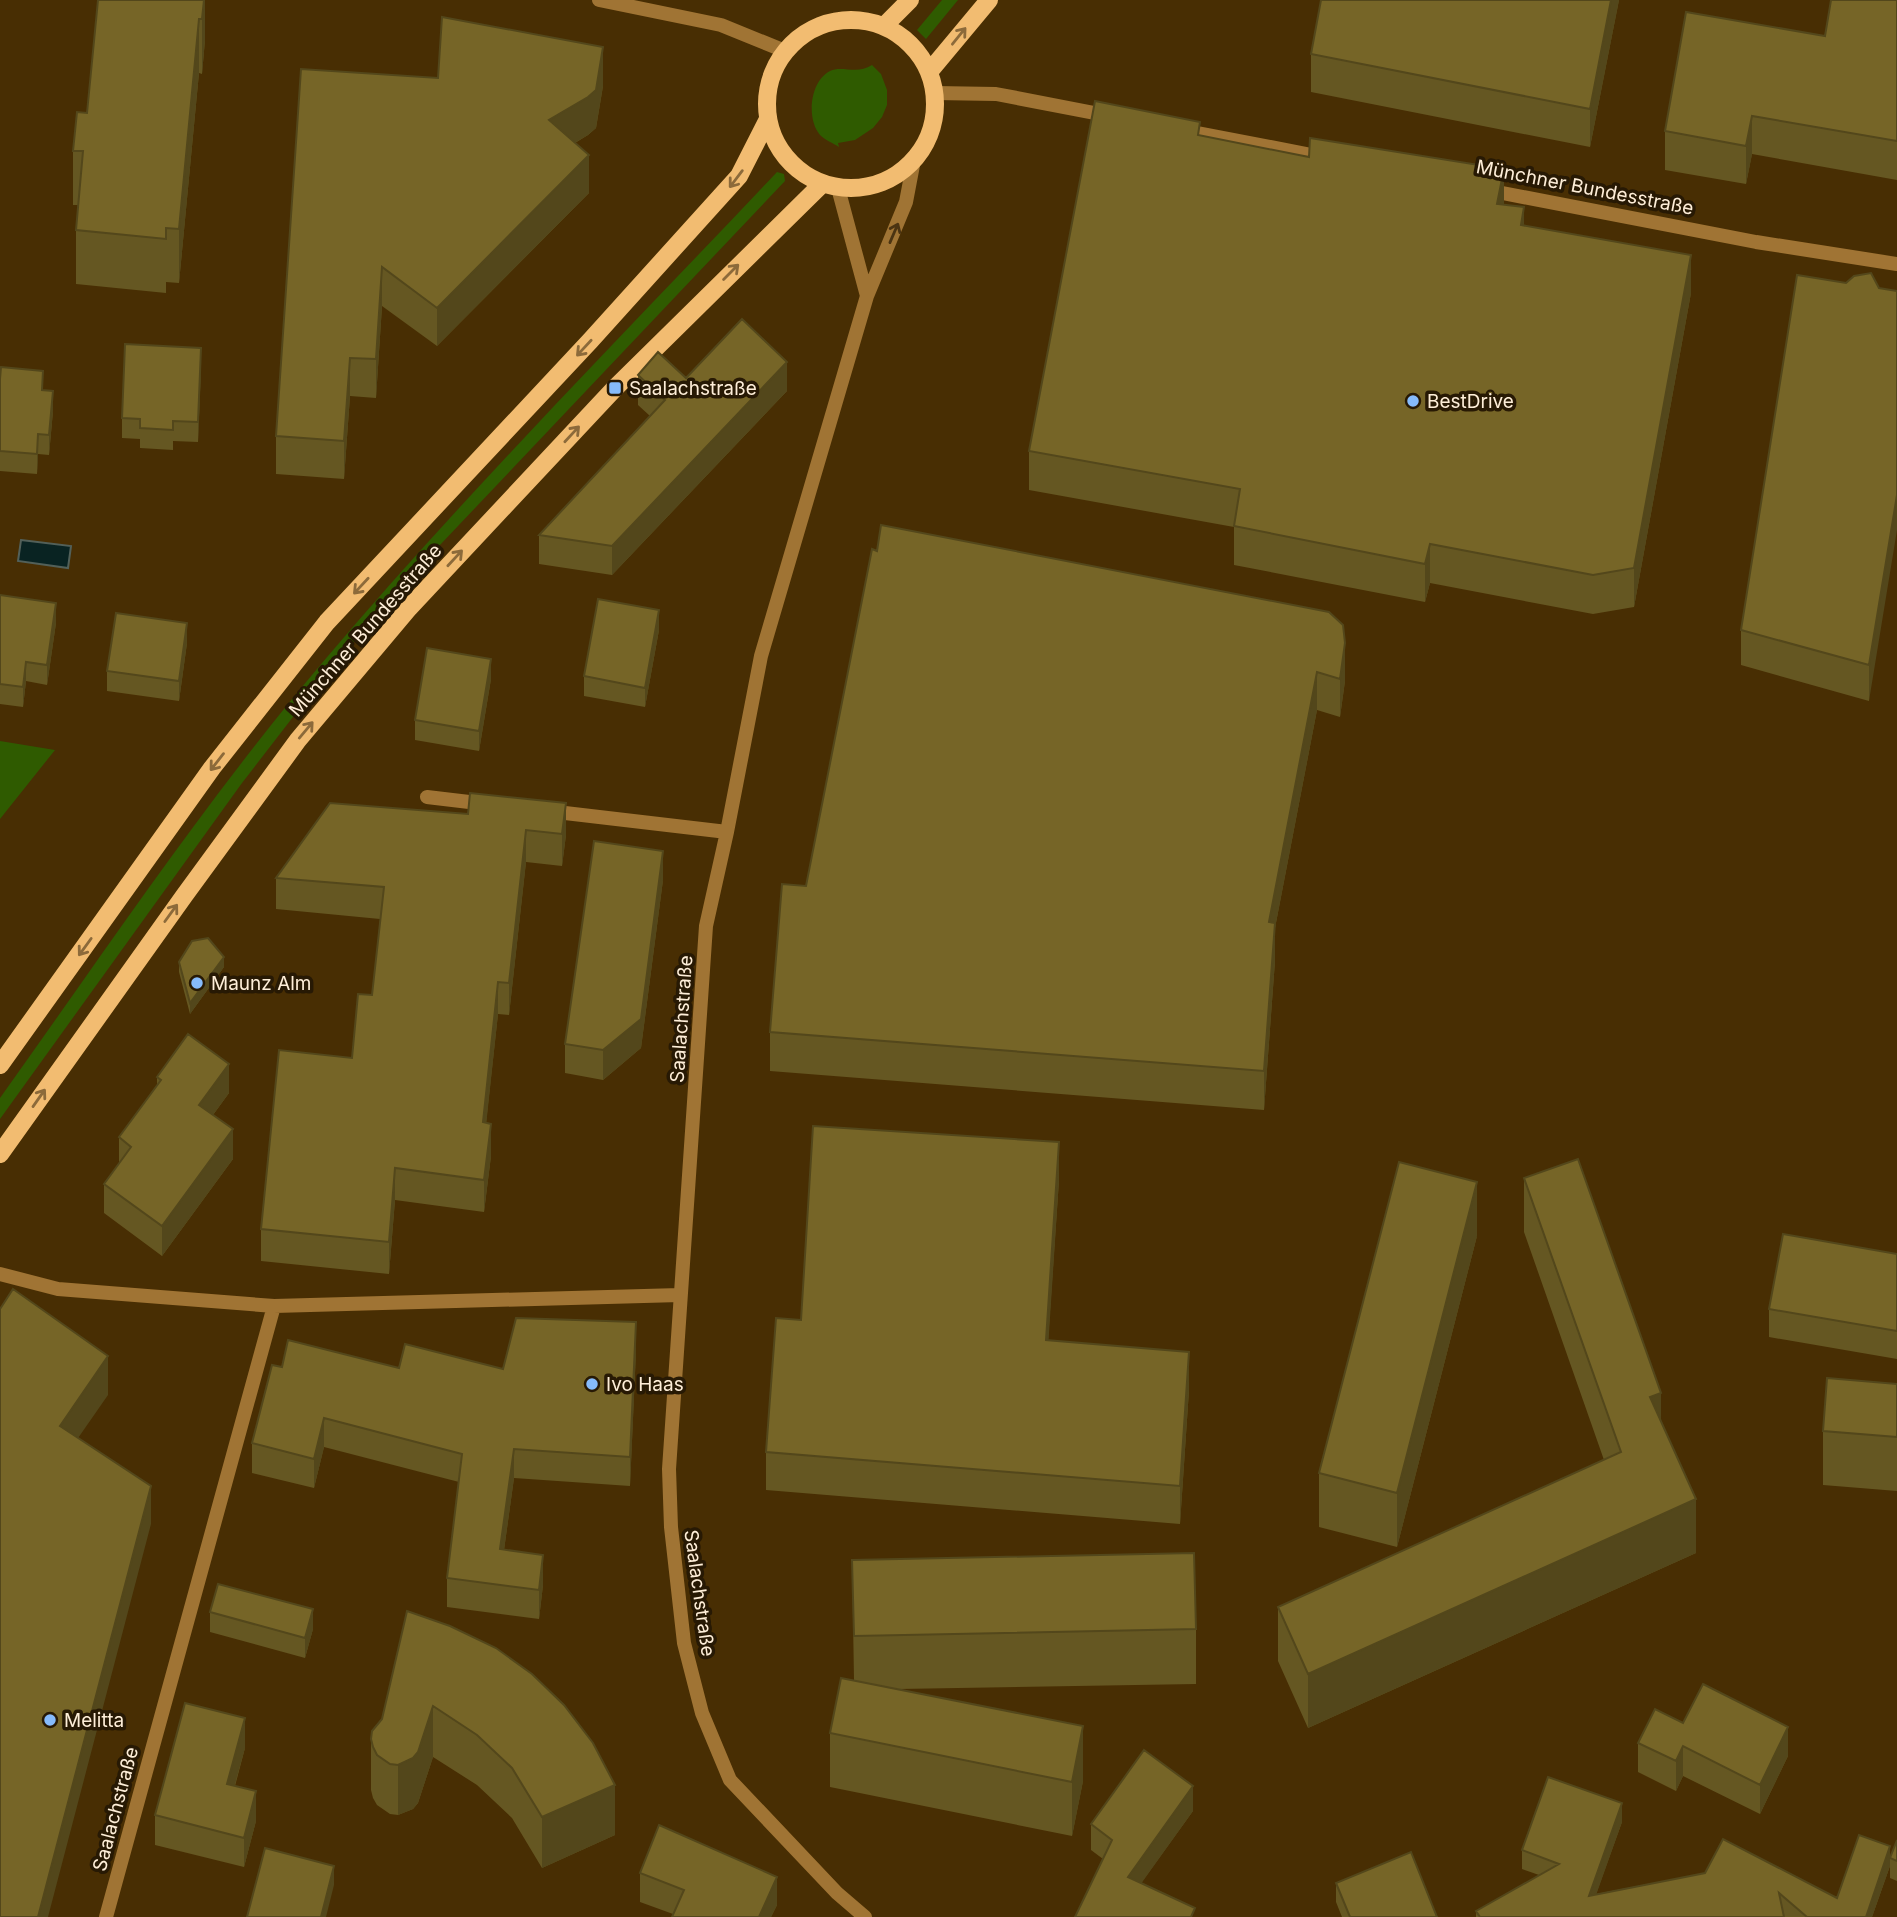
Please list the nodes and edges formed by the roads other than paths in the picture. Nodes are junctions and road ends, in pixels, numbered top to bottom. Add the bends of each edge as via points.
1 (599, 0) edge
2 (910, 0) edge
3 (989, 0) edge
4 (884, 26) junction
5 (785, 51) junction
6 (929, 72) junction
7 (935, 93) junction
8 (768, 119) junction
9 (1126, 120) edge
10 (1165, 127) edge
11 (914, 160) junction
12 (1339, 161) edge
13 (830, 186) junction
14 (1474, 187) edge
15 (1897, 264) edge
16 (867, 296) junction
17 (427, 797) dead end
18 (495, 805) edge
19 (536, 810) edge
20 (727, 832) junction
21 (0, 1065) edge
22 (0, 1154) edge
23 (0, 1274) edge
24 (680, 1295) junction
25 (274, 1306) junction
26 (106, 1917) edge
27 (865, 1917) edge

1 - 5 street via 721,25
2 - 4 main road
6 -> 3 main road
4 - 5 main road via 858,19 830,21 805,32
4 - 6 main road via 919,53
5 - 8 main road via 767,94
6 - 7 main road
7 - 9 street via 996,94
7 - 11 main road via 927,140
8 - 13 main road via 778,146 796,169
8 -> 21 main road, Münchner Bundesstraße via 739,176 327,622 212,768
10 - 12 street
11 - 13 main road via 893,178 866,187
16 -> 11 street, Saalachstraße via 906,202
13 - 16 street
22 -> 13 main road, Münchner Bundesstraße via 298,740 409,608 615,388
14 - 15 street, Münchner Bundesstraße via 1756,242
16 - 20 street, Saalachstraße via 761,656
17 - 18 street
19 - 20 street
20 - 24 street, Saalachstraße via 706,926
23 - 25 street via 58,1289
24 - 25 street
24 - 27 street, Saalachstraße via 669,1469 671,1527 684,1643 702,1713 730,1780
25 - 26 street, Saalachstraße

